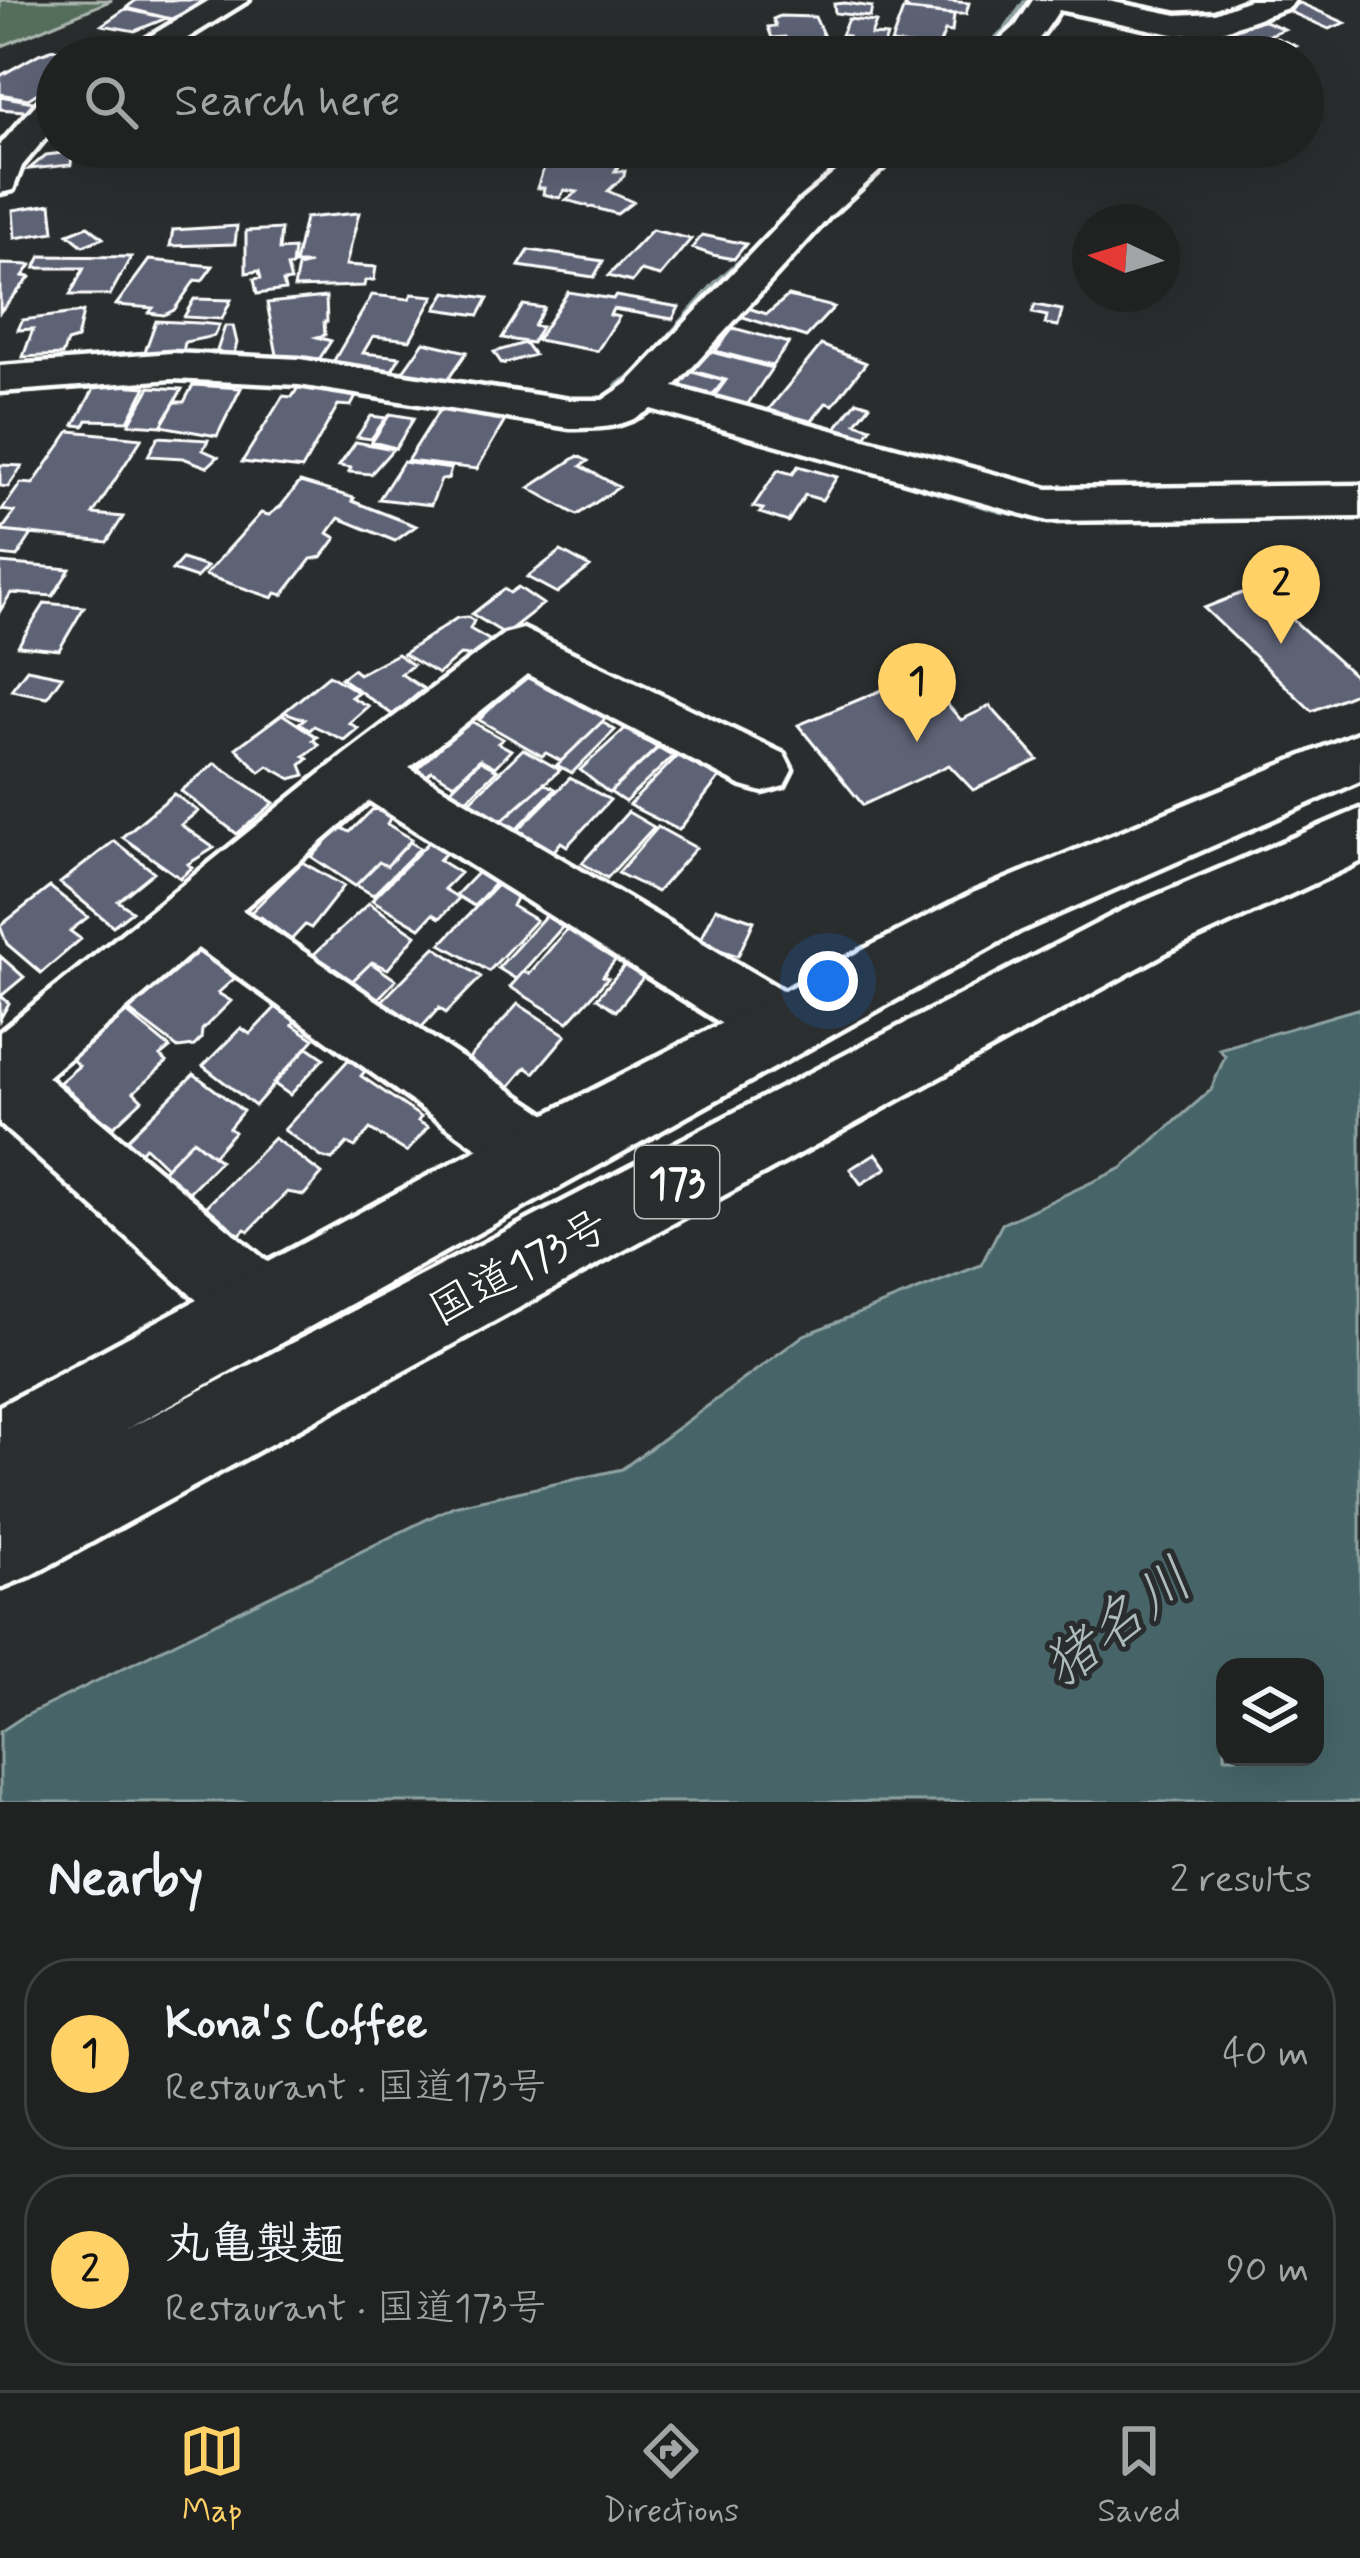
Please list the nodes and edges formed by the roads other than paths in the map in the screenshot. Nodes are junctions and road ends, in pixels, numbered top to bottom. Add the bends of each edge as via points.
1 (233, 0) edge
2 (1053, 0) edge
3 (1279, 0) edge
4 (170, 36) edge
5 (1024, 36) edge
6 (36, 126) edge
7 (863, 168) edge
8 (0, 182) edge
9 (0, 380) edge
10 (644, 393) junction
11 (1360, 501) edge
12 (1360, 755) edge
13 (366, 770) junction
14 (763, 770) dead end
15 (1360, 834) edge
16 (196, 912) junction
17 (783, 1026) junction
18 (0, 1077) edge
19 (544, 1154) junction
20 (263, 1308) junction
21 (0, 1454) edge
22 (0, 1543) edge

1 - 4 street
2 - 3 street via 1178,25 1219,22
2 - 5 street
6 - 8 street via 4,164
7 - 10 street via 815,208
9 - 10 street via 172,366 299,371 570,414 613,414
10 - 11 street via 1048,505
12 - 17 highway, 国道173号 / 173 via 996,912
13 - 14 street via 523,648
13 - 16 street
13 - 17 street
15 - 22 highway, 国道173号 / 173 via 1145,931
16 - 18 street
16 - 19 street
17 - 19 highway, 国道173号 / 173
18 - 20 street
19 - 20 highway, 国道173号 / 173
20 - 21 highway, 国道173号 / 173

